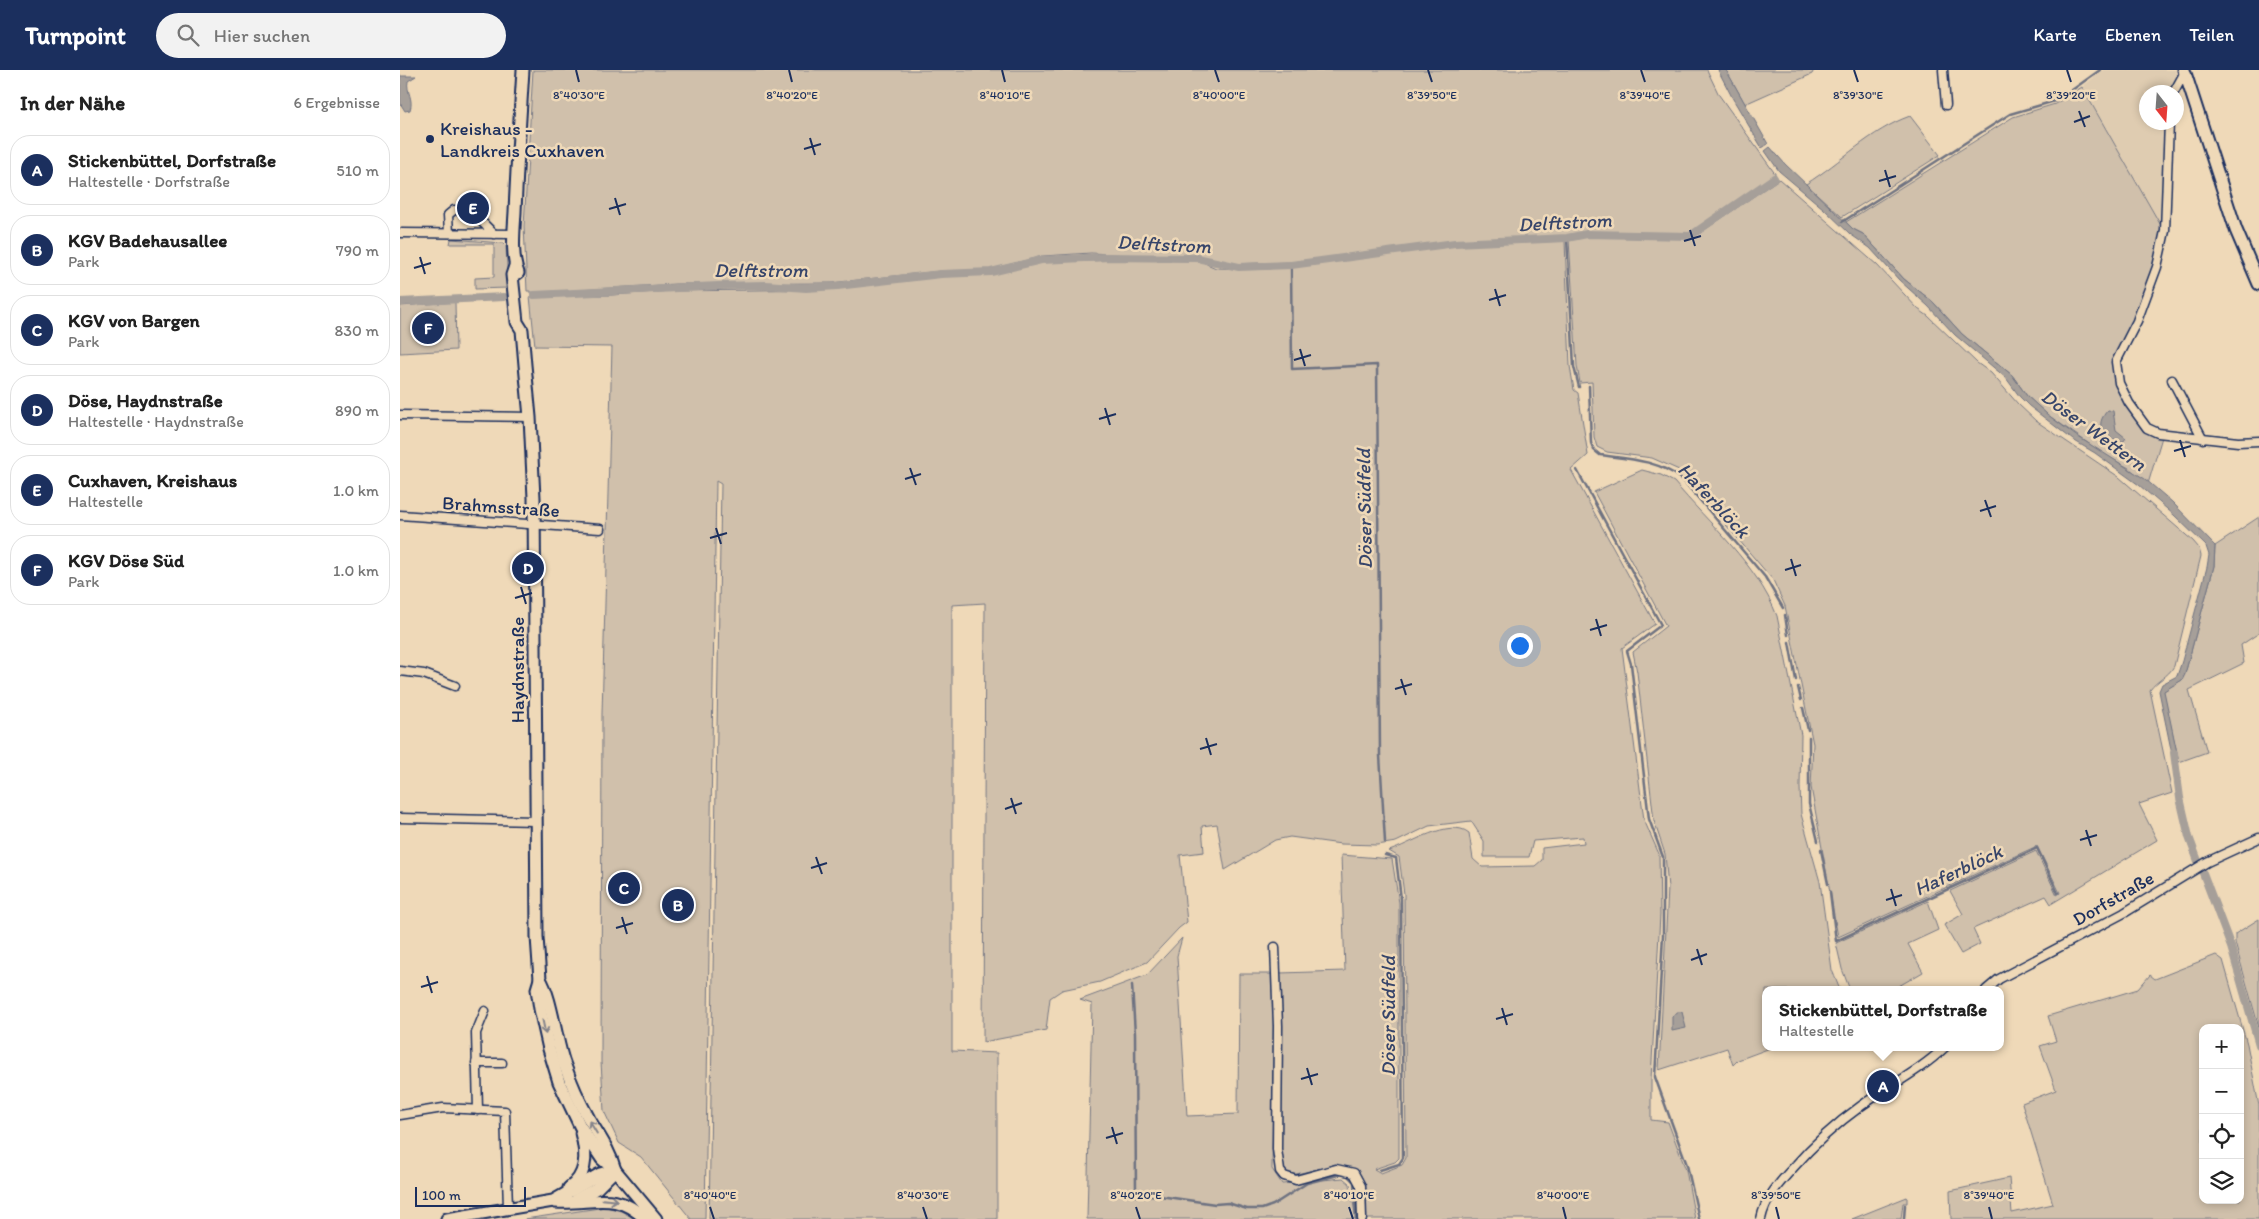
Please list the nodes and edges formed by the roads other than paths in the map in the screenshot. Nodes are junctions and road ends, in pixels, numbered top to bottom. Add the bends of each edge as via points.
1 (523, 70) edge
2 (1943, 70) edge
3 (2184, 71) edge
4 (2177, 85) edge
5 (1946, 105) dead end
6 (2169, 130) edge
7 (400, 233) edge
8 (449, 233) junction
9 (494, 234) junction
10 (514, 234) junction
11 (2259, 284) edge
12 (2172, 380) dead end
13 (400, 415) edge
14 (530, 417) junction
15 (2203, 439) junction
16 (2259, 441) edge
17 (400, 515) edge
18 (534, 524) junction
19 (600, 529) dead end
20 (400, 671) edge
21 (455, 686) dead end
22 (400, 818) edge
23 (536, 821) junction
24 (2259, 838) edge
25 (1275, 947) dead end
26 (540, 980) junction
27 (1991, 986) edge
28 (485, 1011) dead end
29 (1940, 1051) edge
30 (502, 1062) dead end
31 (476, 1063) junction
32 (478, 1110) junction
33 (400, 1115) edge
34 (580, 1126) junction
35 (615, 1170) junction
36 (554, 1202) junction
37 (569, 1203) junction
38 (508, 1208) junction
39 (1761, 1218) edge
40 (447, 1219) edge
41 (645, 1219) edge
42 (656, 1219) edge
43 (1362, 1219) edge

1 - 10 street, Haydnstraße
2 - 5 street
3 - 4 street
3 - 11 street via 2239,237
6 - 15 street via 2166,231 2158,267 2137,321 2116,362 2119,383 2147,428 2158,433
7 - 8 street
8 - 9 street
8 - 9 street via 448,215 454,210 470,210
9 - 10 street
10 - 14 street, Haydnstraße
12 - 15 street
13 - 14 street
14 - 18 street, Haydnstraße
15 - 16 street
17 - 18 street, Brahmsstraße
18 - 19 street, Brahmsstraße
18 - 23 street, Haydnstraße
20 - 21 street via 424,674
22 - 23 street
23 - 26 street, Haydnstraße
24 - 27 street, Dorfstraße via 2207,862
25 - 43 street via 1277,1156 1280,1171 1296,1180 1336,1169 1354,1173 1361,1186
26 -> 34 street, Haydnstraße via 537,989 549,1049 559,1082
35 -> 26 street, Haydnstraße via 612,1156 584,1110 568,1074 546,988
28 - 31 street via 476,1033
29 - 39 street via 1861,1106 1817,1142 1777,1186
30 - 31 street
31 - 32 street
32 - 33 street via 443,1108
32 - 38 street via 505,1111
34 - 35 street, Haydnstraße via 602,1159
34 - 36 street via 586,1154 582,1174
35 - 36 street via 600,1174
35 - 37 street via 597,1188
35 - 42 street
36 - 37 street
36 - 38 street
37 -> 41 street via 617,1200
38 - 40 street

